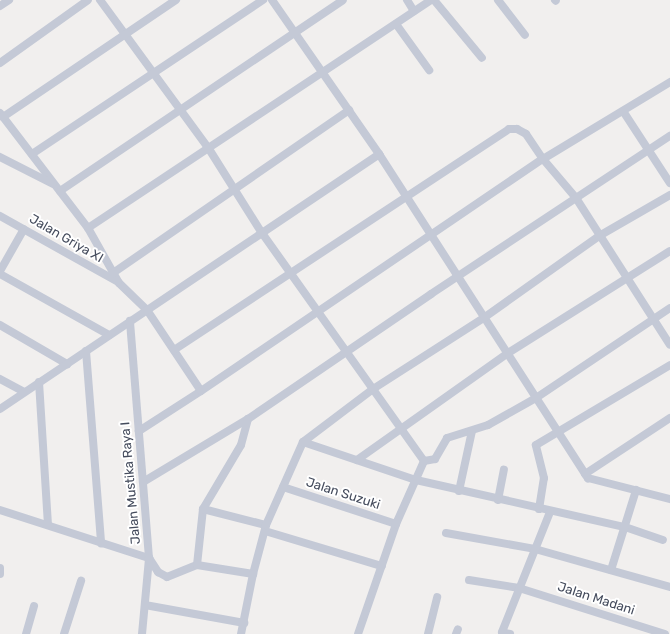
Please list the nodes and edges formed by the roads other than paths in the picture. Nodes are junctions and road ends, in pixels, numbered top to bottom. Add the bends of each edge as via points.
1 (8, 0) edge
2 (88, 0) edge
3 (100, 0) edge
4 (176, 0) edge
5 (263, 0) edge
6 (272, 0) edge
7 (343, 0) edge
8 (407, 0) edge
9 (431, 0) edge
10 (434, 0) edge
11 (498, 0) edge
12 (0, 6) edge
13 (414, 11) junction
14 (396, 24) junction
15 (296, 33) junction
16 (125, 34) junction
17 (525, 35) dead end
18 (482, 58) dead end
19 (0, 63) edge
20 (429, 70) dead end
21 (153, 73) junction
22 (324, 73) junction
23 (670, 82) edge
24 (349, 110) junction
25 (624, 111) junction
26 (181, 112) junction
27 (1, 115) edge
28 (670, 136) edge
29 (209, 149) junction
30 (649, 150) junction
31 (32, 154) junction
32 (379, 154) junction
33 (0, 157) edge
34 (543, 160) junction
35 (670, 183) edge
36 (58, 188) junction
37 (234, 189) junction
38 (406, 195) junction
39 (670, 195) edge
40 (576, 198) junction
41 (0, 216) edge
42 (88, 228) junction
43 (24, 229) junction
44 (262, 233) junction
45 (431, 235) junction
46 (599, 236) junction
47 (670, 252) edge
48 (0, 271) edge
49 (113, 273) junction
50 (291, 273) junction
51 (0, 274) edge
52 (458, 276) junction
53 (627, 279) junction
54 (119, 283) junction
55 (670, 308) edge
56 (147, 310) junction
57 (318, 312) junction
58 (485, 317) junction
59 (653, 319) junction
60 (130, 322) junction
61 (0, 325) edge
62 (109, 335) junction
63 (670, 345) edge
64 (174, 350) junction
65 (86, 351) junction
66 (347, 352) junction
67 (508, 353) junction
68 (67, 364) junction
69 (670, 365) edge
70 (0, 378) edge
71 (39, 382) junction
72 (373, 389) junction
73 (201, 391) junction
74 (24, 392) junction
75 (536, 398) junction
76 (0, 408) edge
77 (670, 418) edge
78 (248, 419) junction
79 (400, 428) junction
80 (139, 431) junction
81 (472, 431) junction
82 (559, 433) junction
83 (303, 442) junction
84 (357, 460) junction
85 (424, 462) junction
86 (504, 470) dead end
87 (585, 474) junction
88 (416, 480) junction
89 (143, 482) junction
90 (283, 487) junction
91 (636, 490) junction
92 (459, 491) junction
93 (670, 499) edge
94 (498, 500) junction
95 (203, 509) junction
96 (539, 509) junction
97 (0, 510) edge
98 (550, 512) junction
99 (396, 524) junction
100 (48, 526) junction
101 (625, 527) junction
102 (266, 528) junction
103 (446, 533) dead end
104 (663, 540) dead end
105 (101, 543) junction
106 (534, 549) junction
107 (149, 558) junction
108 (197, 565) junction
109 (382, 566) junction
110 (0, 568) edge
111 (611, 570) junction
112 (0, 574) edge
113 (253, 574) junction
114 (469, 580) dead end
115 (81, 581) dead end
116 (670, 587) edge
117 (519, 588) junction
118 (438, 597) dead end
119 (145, 605) junction
120 (34, 606) dead end
121 (244, 623) junction
122 (26, 634) edge
123 (64, 634) edge
124 (142, 634) edge
125 (242, 634) edge
126 (358, 634) edge
127 (428, 634) edge
128 (510, 634) edge
129 (665, 634) edge

1 - 12 street
2 - 19 street
3 - 16 street
4 - 16 street
5 - 21 street
6 - 15 street
7 - 15 street
8 - 13 street
9 - 13 street
10 - 18 street
11 - 17 street
13 - 14 street
14 - 20 street
14 - 22 street
15 - 22 street
15 - 26 street
16 - 21 street
16 - 27 street
21 - 26 street
21 - 31 street
22 - 24 street
22 - 29 street
23 - 25 street
24 - 32 street
24 - 37 street
25 - 30 street
25 - 34 street
26 - 29 street
26 - 36 street
27 - 31 street
28 - 30 street
29 - 37 street
29 - 42 street
30 - 35 street
30 - 40 street
31 - 36 street
32 - 38 street
32 - 44 street
33 - 36 street
34 - 38 street via 526,134 517,129 509,129
34 - 40 street
34 - 45 street
36 - 42 street
37 - 44 street
37 - 49 street
38 - 45 street
38 - 50 street
39 - 46 street
40 - 46 street
40 - 52 street
41 - 43 street, Jalan Griya XI
42 - 49 street
43 - 48 street
43 - 54 street, Jalan Griya XI
44 - 50 street
44 - 56 street
45 - 52 street
45 - 57 street
46 - 53 street
46 - 58 street
47 - 53 street
49 - 54 street
50 - 57 street
50 - 64 street
51 - 62 street
52 - 58 street
52 - 66 street
53 - 59 street
53 - 67 street
54 - 56 street
55 - 59 street
56 - 60 street
56 - 64 street
57 - 66 street
57 - 73 street
58 - 67 street
58 - 72 street
59 - 63 street
59 - 75 street
60 - 62 street
60 - 80 street, Jalan Mustika Raya I
61 - 68 street
62 - 65 street
64 - 73 street
65 - 68 street
65 - 105 street
66 - 72 street
66 - 78 street
67 - 75 street
67 - 79 street
68 - 71 street
69 - 82 street
70 - 74 street
71 - 74 street
71 - 100 street
72 - 79 street
72 - 83 street
73 - 80 street
74 - 76 street
75 - 81 street
75 - 82 street
77 - 87 street
78 - 89 street
78 - 95 street via 241,446
79 - 84 street
79 - 85 street
80 - 89 street, Jalan Mustika Raya I
81 - 85 street via 447,438 435,459
81 - 92 street
82 - 87 street
82 - 96 street via 536,446 544,478
83 - 84 street
83 - 90 street
84 - 88 street
85 - 88 street
86 - 94 street
87 - 91 street via 588,478
88 - 92 street
88 - 99 street
89 - 107 street, Jalan Mustika Raya I
90 - 99 street, Jalan Suzuki
90 - 102 street
91 - 93 street
91 - 101 street
92 - 94 street
94 - 96 street
95 - 102 street
95 - 108 street
96 - 98 street
97 - 100 street, Jalan Mustika Raya I
98 - 101 street
98 - 106 street
99 - 109 street
100 - 105 street, Jalan Mustika Raya I
101 - 104 street
101 - 111 street
102 - 109 street
102 - 113 street
103 - 106 street
105 - 107 street, Jalan Mustika Raya I
106 - 111 street
106 - 117 street
107 - 108 street via 158,572 167,577
107 - 119 street
108 - 113 street
109 - 126 street
110 - 112 street
111 - 116 street
113 - 121 street
114 - 117 street, Jalan Madani
115 - 123 street
117 - 128 street via 502,632
117 - 129 street, Jalan Madani
118 - 127 street
119 - 121 street
119 - 124 street
120 - 122 street
121 - 125 street

